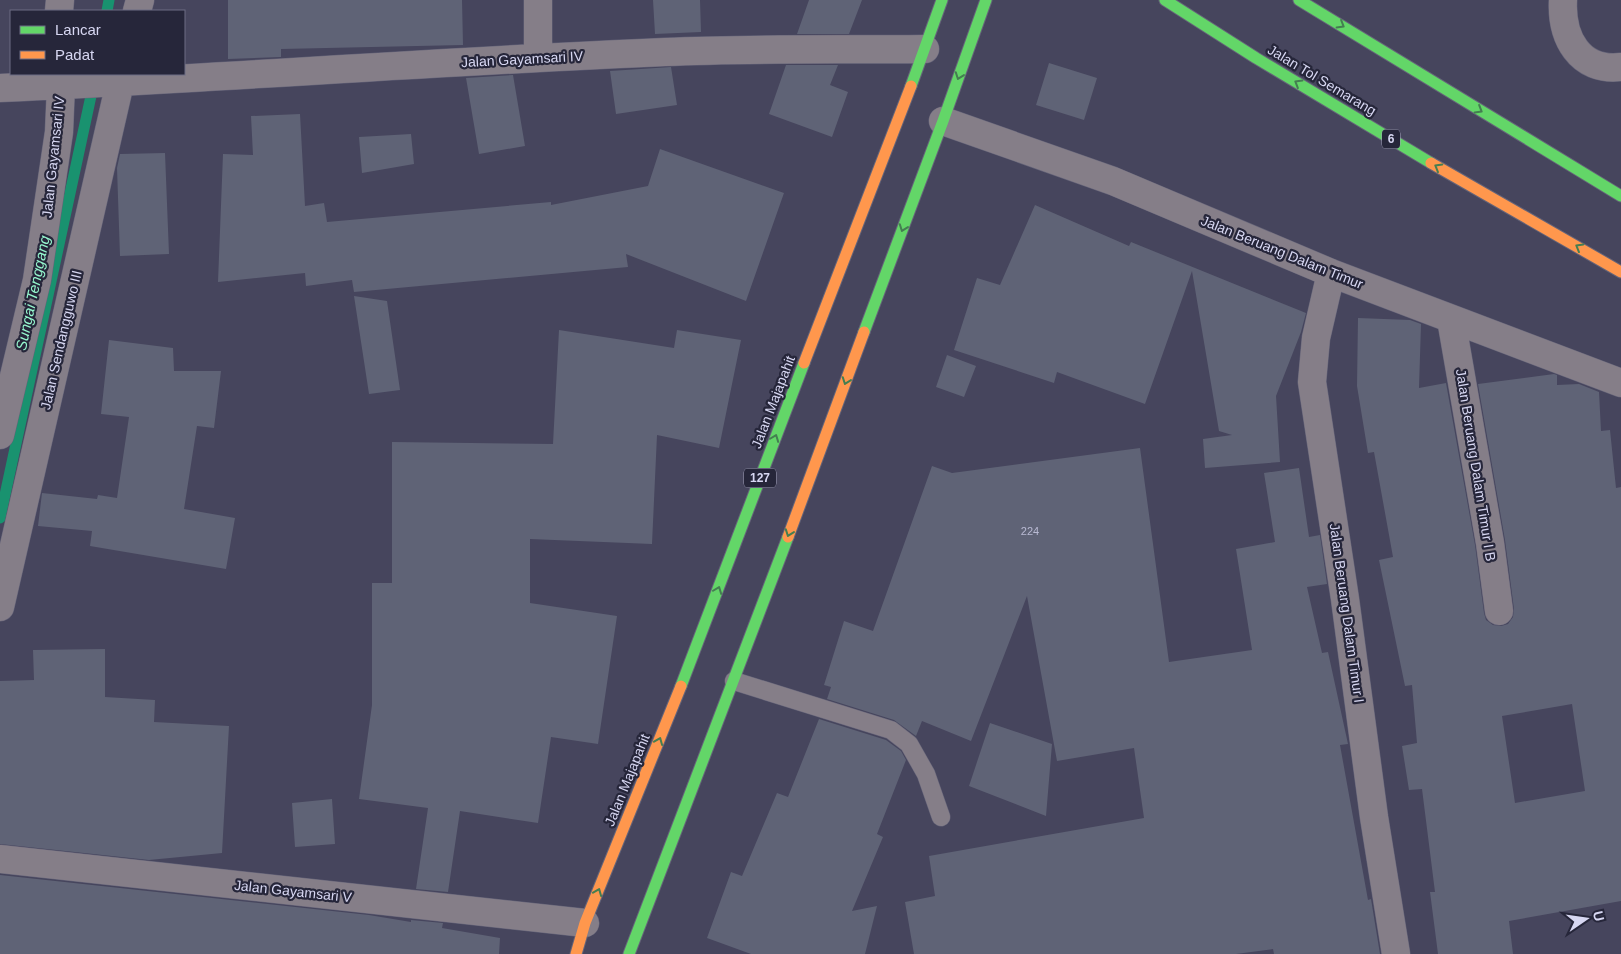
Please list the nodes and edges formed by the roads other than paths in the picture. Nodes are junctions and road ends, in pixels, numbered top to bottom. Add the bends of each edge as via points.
1 (538, 0) edge
2 (942, 0) edge
3 (986, 0) edge
4 (1165, 0) edge
5 (1299, 0) edge
6 (1563, 0) edge
7 (925, 49) junction
8 (538, 58) junction
9 (1621, 67) edge
10 (118, 80) edge
11 (68, 81) edge
12 (0, 88) edge
13 (943, 121) junction
14 (1621, 196) edge
15 (1621, 272) edge
16 (1331, 273) junction
17 (1451, 318) junction
18 (1621, 383) edge
19 (0, 435) edge
20 (0, 607) edge
21 (1499, 611) dead end
22 (734, 681) junction
23 (941, 817) dead end
24 (0, 860) edge
25 (585, 923) junction
26 (576, 954) edge
27 (629, 954) edge
28 (1396, 954) edge

1 - 8 street
2 - 7 main road, Jalan Majapahit / 127
3 -> 13 main road
15 -> 4 main road, Jalan Tol Semarang / 6 via 1414,154
5 -> 14 main road
6 - 9 street via 1565,29 1573,48 1588,61 1610,68
7 - 8 street, Jalan Gayamsari IV via 668,52
25 -> 7 main road, Jalan Majapahit / 127 via 692,660
8 - 10 street, Jalan Gayamsari IV
10 - 11 street, Jalan Gayamsari IV
10 - 20 street, Jalan Sendangguwo III
11 - 12 street, Jalan Gayamsari IV
11 - 19 street, Jalan Gayamsari IV via 37,280
13 - 16 street, Jalan Beruang Dalam Timur via 1113,181
13 -> 22 main road
16 - 17 street, Jalan Beruang Dalam Timur
16 - 28 street, Jalan Beruang Dalam Timur I via 1316,338 1312,382
17 - 18 street, Jalan Beruang Dalam Timur
17 - 21 street, Jalan Beruang Dalam Timur I B
22 - 23 lane via 891,730 909,744 918,759
22 - 27 main road
24 - 25 street, Jalan Gayamsari V
25 - 26 main road, Jalan Majapahit / 127

